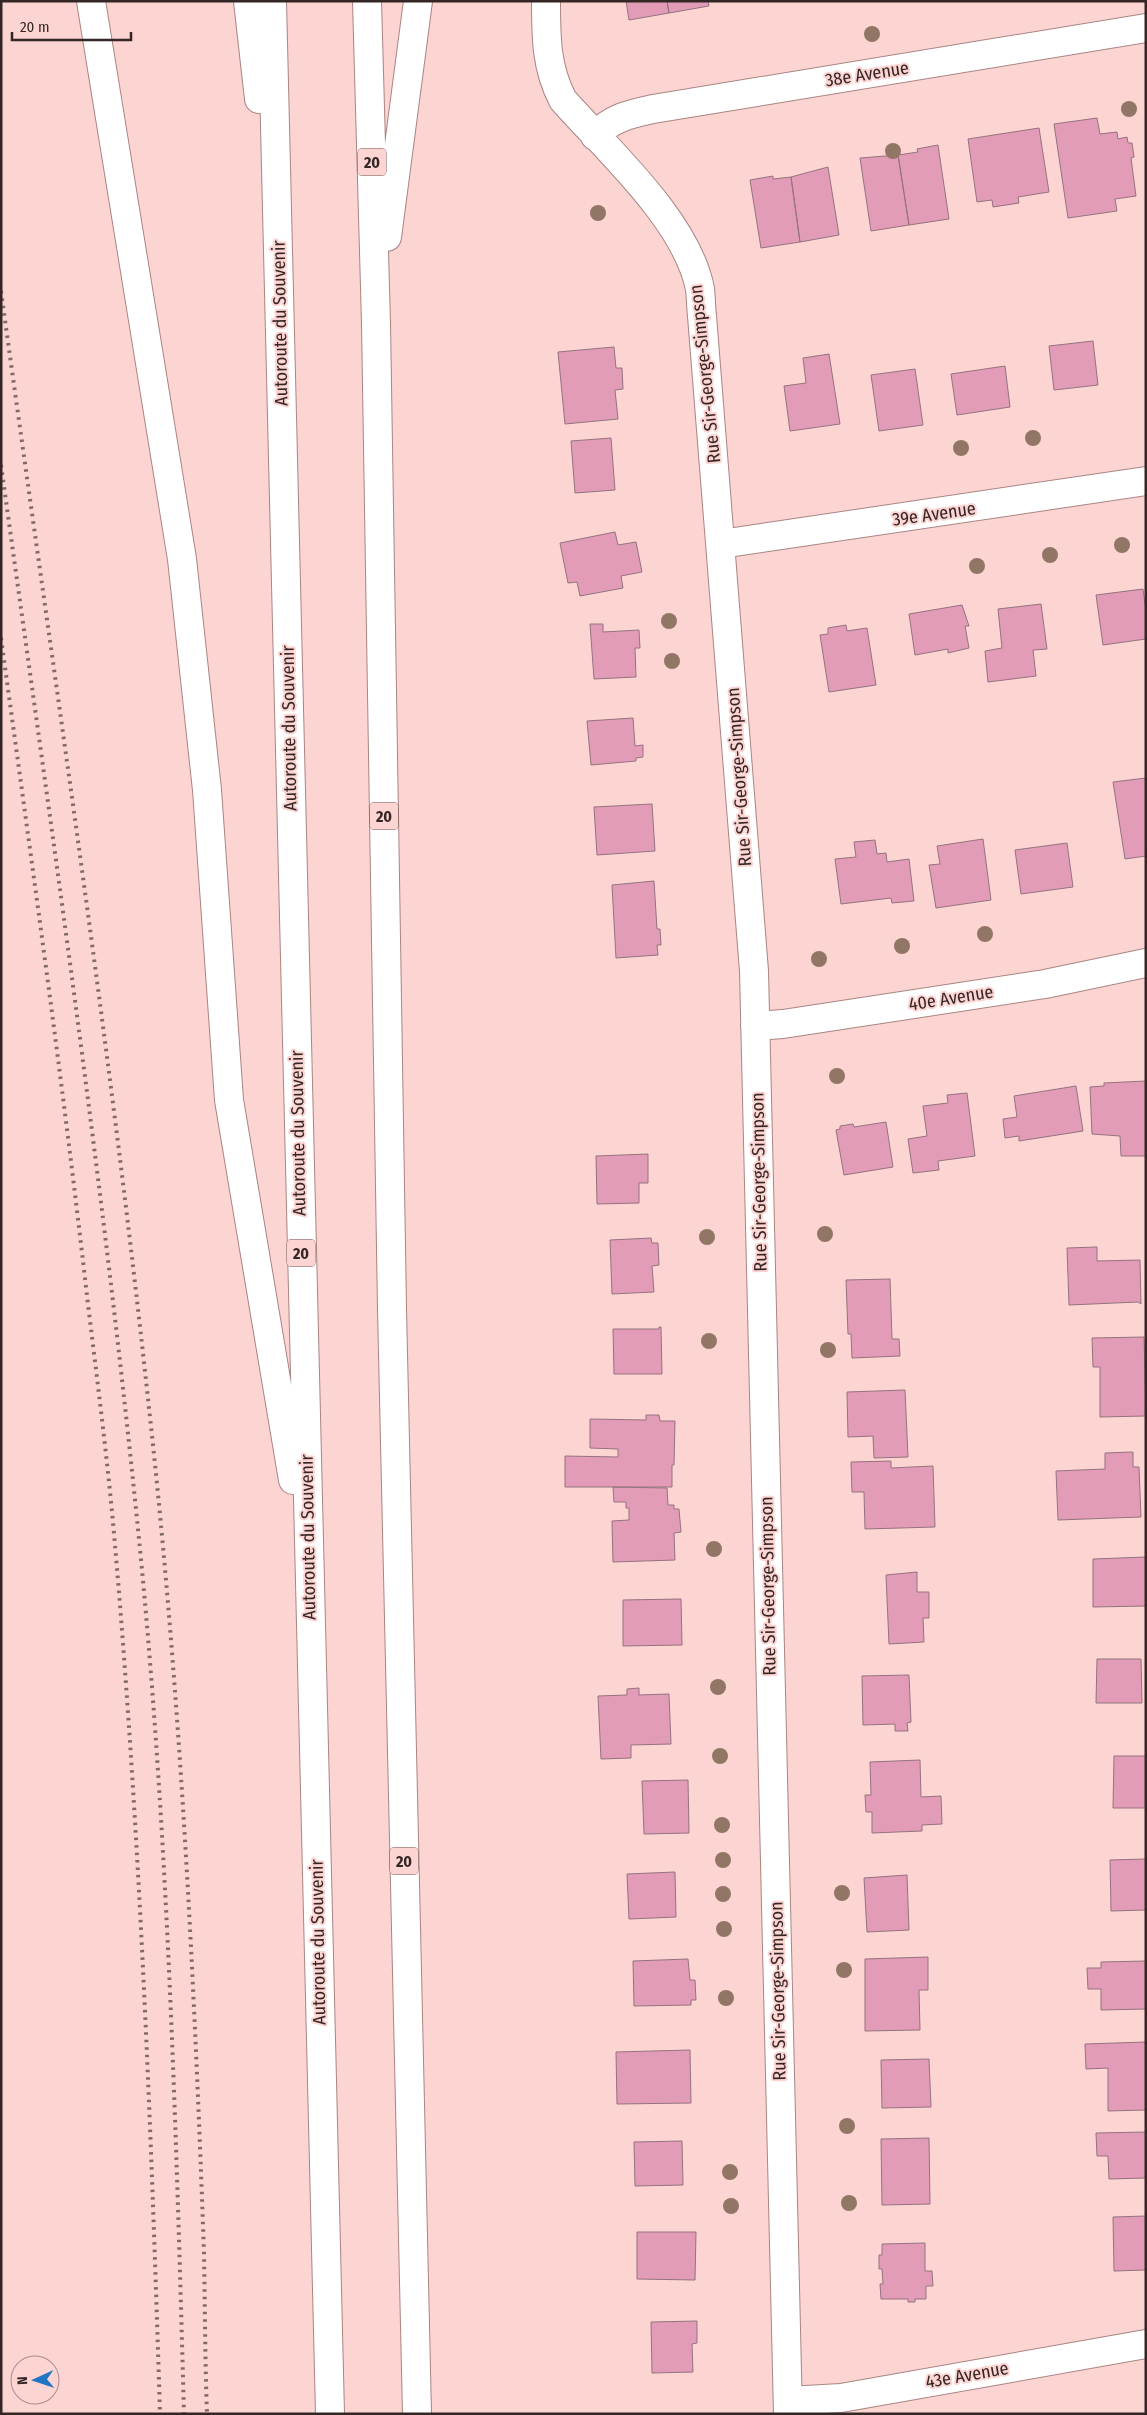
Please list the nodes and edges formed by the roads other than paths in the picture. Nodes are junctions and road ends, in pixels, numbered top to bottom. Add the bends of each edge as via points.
1 (91, 1) edge
2 (248, 1) edge
3 (272, 1) edge
4 (368, 1) edge
5 (418, 1) edge
6 (546, 1) edge
7 (1146, 28) edge
8 (595, 136) junction
9 (280, 290) junction
10 (376, 323) junction
11 (1146, 481) edge
12 (721, 544) junction
13 (1146, 963) edge
14 (755, 1026) junction
15 (309, 1578) junction
16 (1146, 2344) edge
17 (788, 2407) edge
18 (330, 2414) edge
19 (417, 2414) edge

1 - 15 main road via 182,559 207,790 229,1100
2 - 9 main road
3 - 9 main road, Autoroute du Souvenir / 20
4 - 10 main road, 20
5 - 10 main road
6 - 8 main road, Rue Sir-George-Simpson via 546,46 555,86
7 - 8 main road, 38e Avenue via 653,109 617,118
8 - 12 main road, Rue Sir-George-Simpson via 672,226 700,288
9 - 15 main road, Autoroute du Souvenir / 20
10 - 19 main road, 20 via 392,1309
11 - 12 main road, 39e Avenue
12 - 14 main road, Rue Sir-George-Simpson via 754,971
13 - 14 main road, 40e Avenue via 1045,984
14 - 17 main road, Rue Sir-George-Simpson
15 - 18 main road, Autoroute du Souvenir / 20
16 - 17 main road, 43e Avenue

